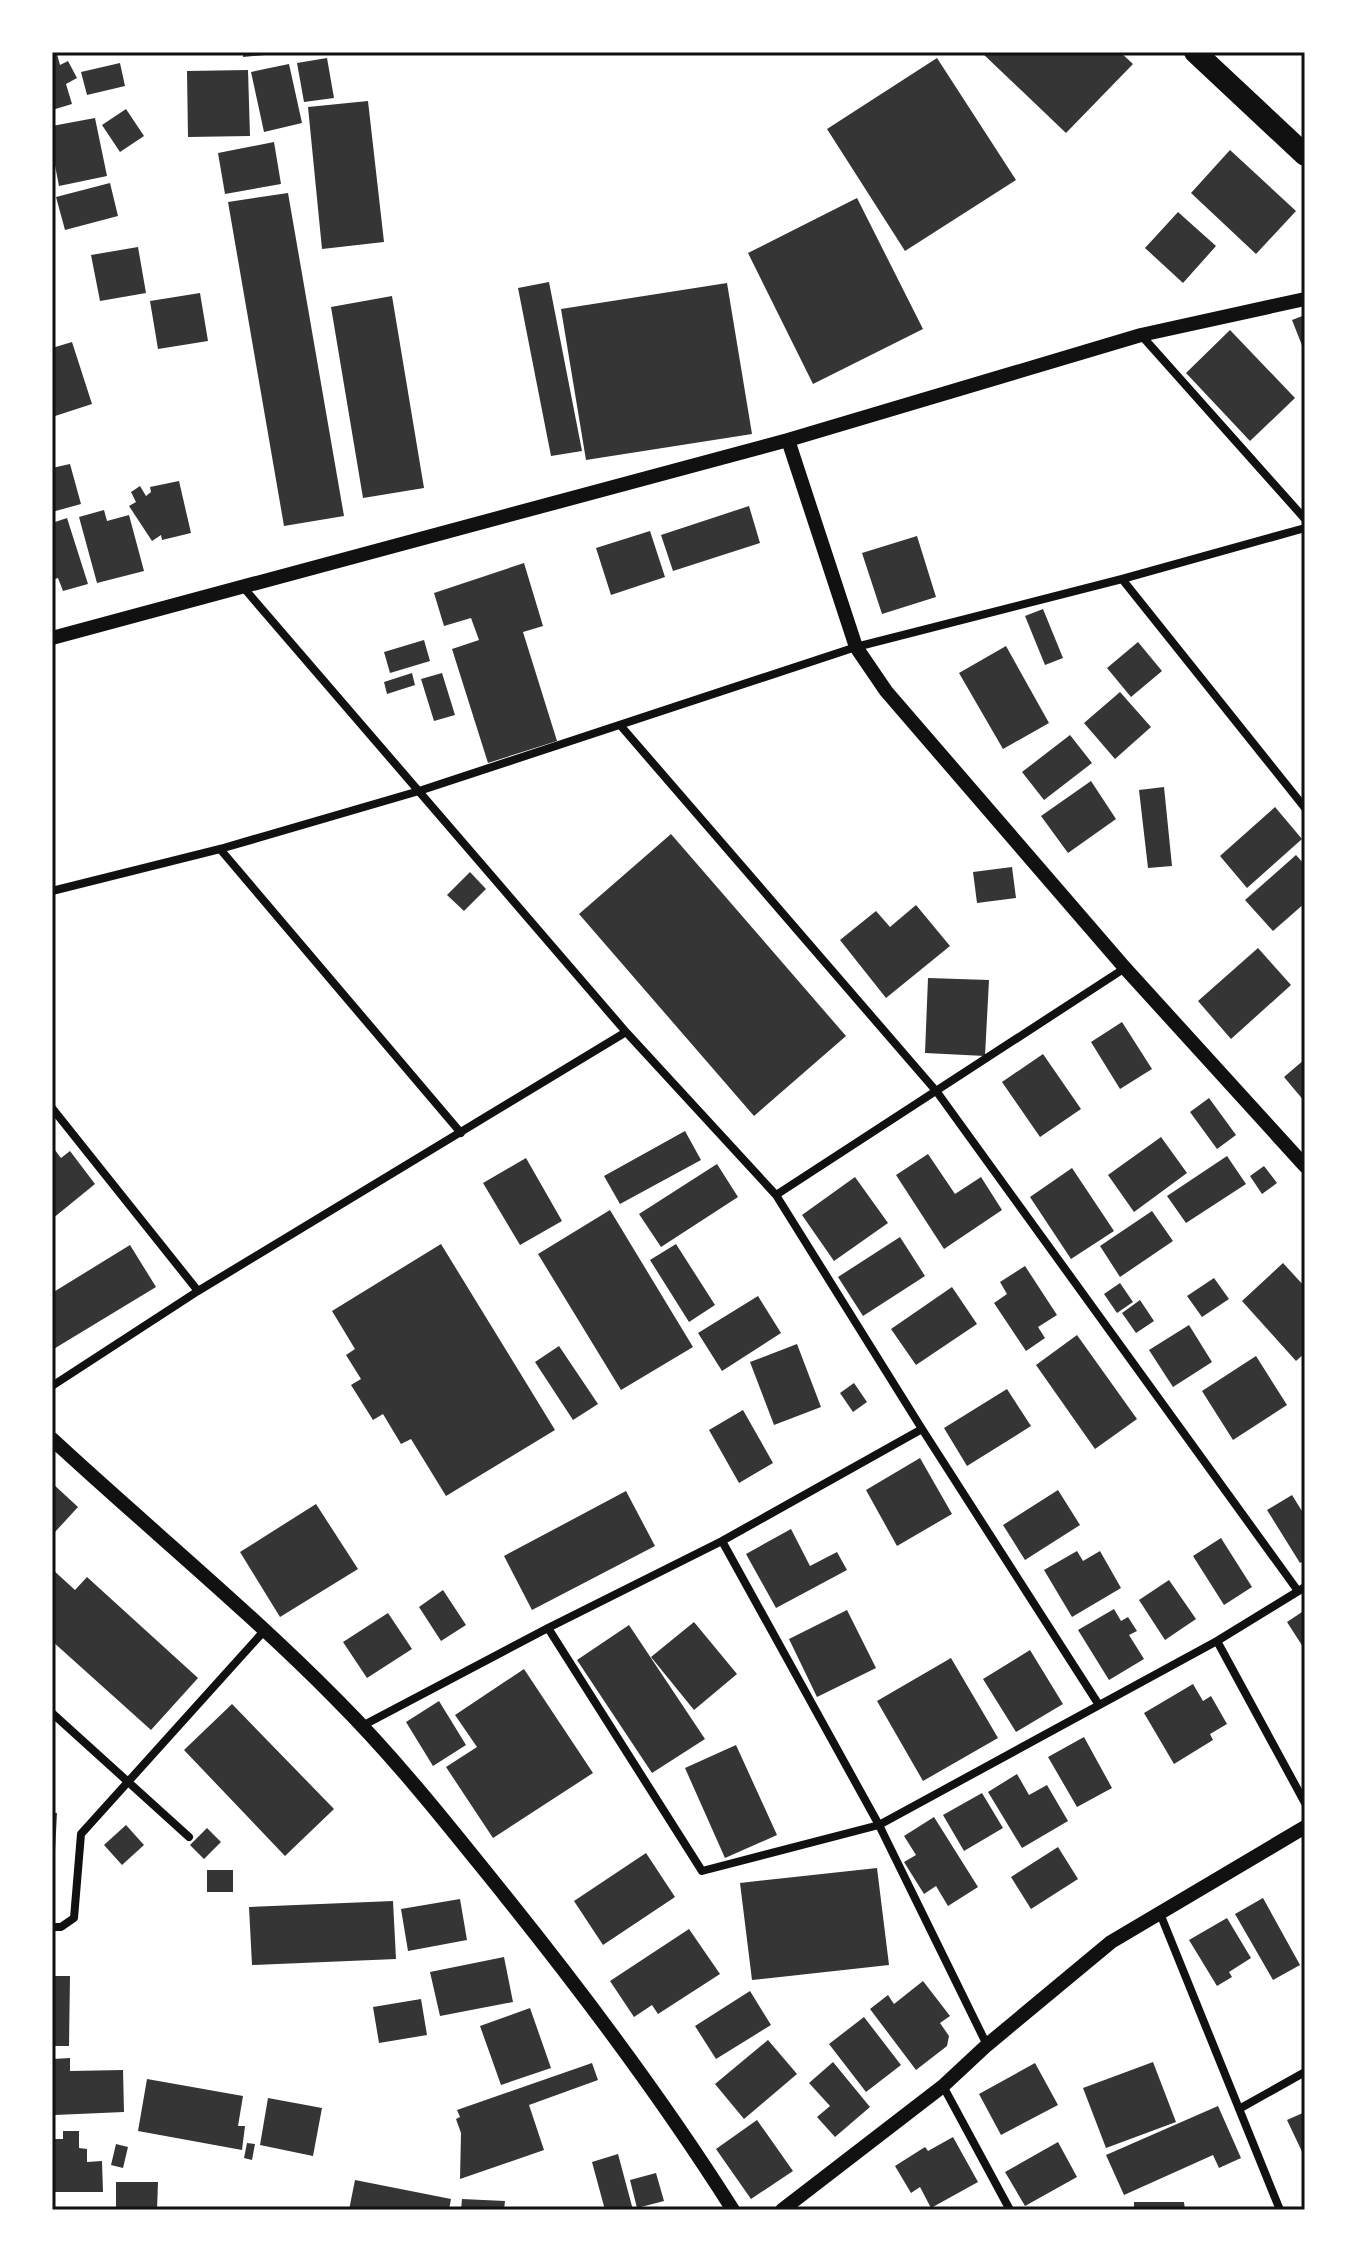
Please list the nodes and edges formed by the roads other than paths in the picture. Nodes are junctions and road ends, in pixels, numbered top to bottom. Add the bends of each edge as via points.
1 (1195, 52) edge
2 (1305, 155) edge
3 (1305, 299) edge
4 (1141, 335) junction
5 (788, 440) junction
6 (1305, 519) edge
7 (1305, 528) edge
8 (1122, 579) junction
9 (243, 587) junction
10 (52, 638) edge
11 (856, 647) junction
12 (620, 725) junction
13 (419, 791) junction
14 (1305, 808) edge
15 (220, 849) junction
16 (52, 891) edge
17 (1125, 968) junction
18 (626, 1032) junction
19 (937, 1092) junction
20 (52, 1108) edge
21 (461, 1133) junction
22 (1305, 1165) edge
23 (776, 1195) junction
24 (198, 1291) junction
25 (52, 1386) edge
26 (922, 1429) junction
27 (52, 1439) edge
28 (722, 1541) junction
29 (1302, 1589) edge
30 (548, 1628) junction
31 (264, 1631) junction
32 (1217, 1641) junction
33 (1099, 1705) junction
34 (52, 1713) edge
35 (362, 1726) junction
36 (129, 1781) junction
37 (1305, 1803) edge
38 (879, 1825) junction
39 (1305, 1827) edge
40 (189, 1837) dead end
41 (1159, 1911) junction
42 (52, 1927) edge
43 (987, 2045) junction
44 (1305, 2072) edge
45 (943, 2086) junction
46 (1239, 2109) junction
47 (733, 2210) edge
48 (782, 2210) edge
49 (1010, 2210) edge
50 (1280, 2210) edge

1 - 2 highway
3 - 4 street
4 - 5 street
4 - 6 street
5 - 9 street
5 - 11 street
7 - 8 street
8 - 11 street
8 - 14 street
9 - 10 street
9 - 13 street
11 - 12 street
11 - 17 street via 886,691
12 - 13 street
12 - 19 street
13 - 15 street
13 - 18 street
15 - 16 street
15 - 21 street
17 - 19 street
17 - 22 street
18 - 21 street
18 - 23 street
19 - 23 street
19 - 29 street
20 - 24 street
21 - 24 street
23 - 26 street
24 - 25 street
26 - 28 street
26 - 33 street
27 - 31 street
28 - 30 street
28 - 38 street
29 - 32 street
30 - 35 street
30 - 38 street via 702,1871
31 - 35 street
31 - 36 street
32 - 33 street
32 - 37 street
33 - 38 street
34 - 36 street
35 - 47 street via 582,1993 679,2125
36 - 40 street
36 - 42 street via 81,1834 74,1918
38 - 43 street
39 - 41 street
41 - 43 street via 1111,1942
41 - 46 street
43 - 45 street
44 - 46 street
45 - 48 street
45 - 49 street
46 - 50 street

